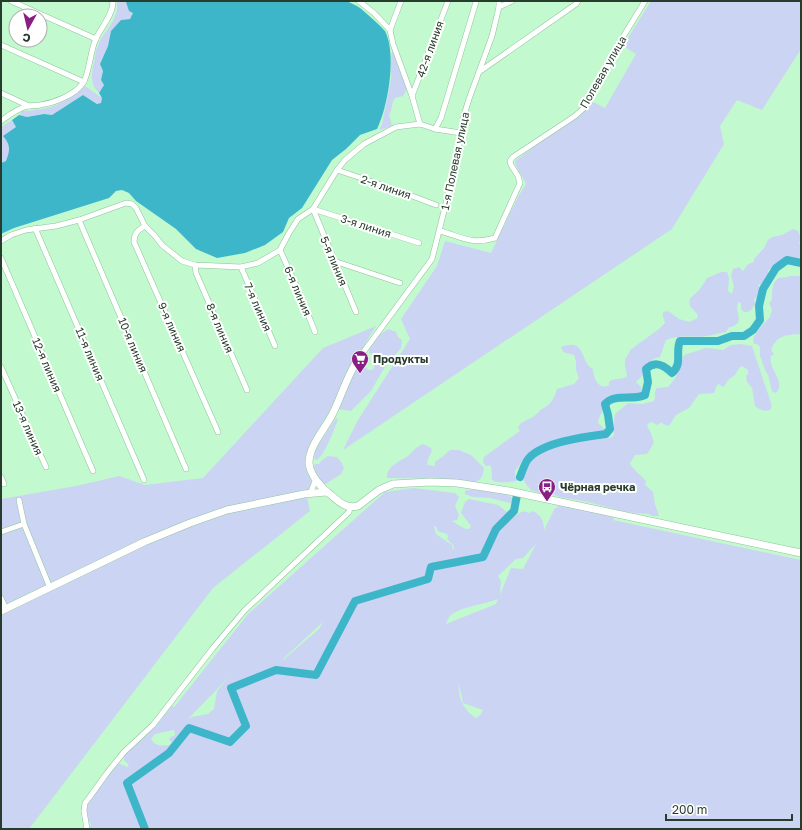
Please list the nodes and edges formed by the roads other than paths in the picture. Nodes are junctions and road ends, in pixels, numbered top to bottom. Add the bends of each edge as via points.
1 (11, 1) edge
2 (112, 1) edge
3 (359, 1) edge
4 (401, 1) edge
5 (448, 1) edge
6 (512, 1) edge
7 (578, 1) edge
8 (646, 1) edge
9 (476, 2) dead end
10 (499, 4) edge
11 (390, 30) junction
12 (96, 39) junction
13 (1, 45) edge
14 (478, 73) junction
15 (84, 82) junction
16 (1, 93) edge
17 (412, 96) junction
18 (29, 106) junction
19 (1, 121) edge
20 (420, 124) junction
21 (435, 128) junction
22 (461, 134) junction
23 (336, 170) junction
24 (436, 204) dead end
25 (312, 209) junction
26 (79, 220) junction
27 (145, 226) junction
28 (35, 228) junction
29 (440, 231) junction
30 (1, 241) edge
31 (419, 243) dead end
32 (280, 250) junction
33 (1, 258) edge
34 (334, 261) junction
35 (195, 265) junction
36 (241, 268) junction
37 (400, 283) dead end
38 (356, 312) dead end
39 (315, 332) dead end
40 (276, 346) dead end
41 (359, 358) joint
42 (1, 367) edge
43 (247, 390) dead end
44 (218, 432) dead end
45 (46, 467) dead end
46 (186, 470) dead end
47 (93, 471) dead end
48 (1, 477) edge
49 (316, 479) junction
50 (144, 480) dead end
51 (4, 484) dead end
52 (326, 492) junction
53 (309, 494) junction
54 (19, 500) dead end
55 (350, 507) junction
56 (24, 524) junction
57 (1, 532) edge
58 (801, 553) edge
59 (50, 588) junction
60 (1, 598) edge
61 (3, 610) edge
62 (87, 829) edge

1 - 12 street
2 - 12 street via 113,9
3 - 11 street
4 - 11 street
5 - 17 street, 42-я линия
6 - 10 street
7 - 14 street
8 - 29 street, Полевая улица via 618,45 585,107 512,157 510,161 518,176 519,187 495,238 478,242
9 - 21 street via 441,118
10 - 14 street, 1-я Полевая улица via 492,36
11 - 17 street
12 - 15 street
13 - 15 street
14 - 22 street, 1-я Полевая улица
15 - 18 street via 76,91 50,103
16 - 18 street
17 - 20 street
18 - 19 street via 17,110
20 - 21 street
20 - 23 street via 396,127 364,144
21 - 22 street
22 - 29 street, 1-я Полевая улица
23 - 24 street, 2-я линия
23 - 25 street
25 - 31 street, 3-я линия
25 - 32 street via 298,219
25 - 34 street, 5-я линия
26 - 27 street via 126,203 136,208
26 - 28 street
26 - 46 street, 10-я линия
27 - 35 street via 174,256
27 - 44 street, 9-я линия via 136,232 134,242
28 - 30 street via 11,235
28 - 50 street, 11-я линия
29 - 41 street, 1-я Полевая улица via 432,259
32 - 36 street via 258,263
32 - 39 street, 6-я линия
33 - 47 street, 12-я линия
34 - 37 street
34 - 38 street, 5-я линия
35 - 36 street
35 - 43 street, 8-я линия via 196,273
36 - 40 street, 7-я линия
41 - 49 street via 334,412 310,453 310,467
42 - 45 street, 13-я линия
48 - 51 street
49 - 52 street
49 - 53 street
52 - 53 street
52 - 55 street
53 - 59 street via 228,510 190,523 144,542
54 - 56 street
55 - 58 street via 358,506 379,490 393,484 457,483 509,491
55 - 62 street via 349,512 244,611 153,725 124,752 85,803
56 - 57 street
56 - 59 street
59 - 61 street
60 - 61 street

